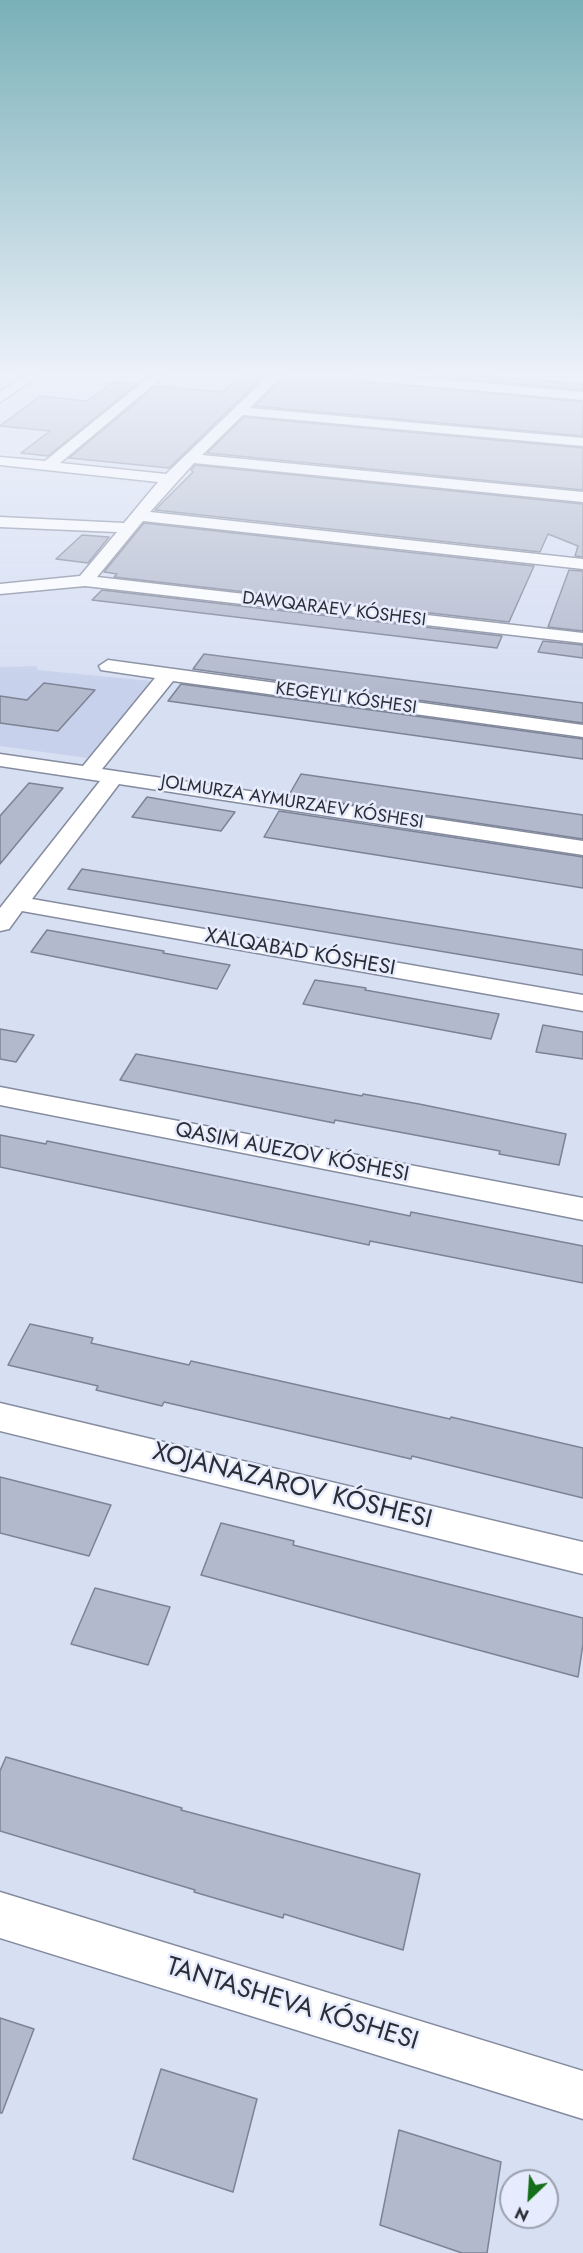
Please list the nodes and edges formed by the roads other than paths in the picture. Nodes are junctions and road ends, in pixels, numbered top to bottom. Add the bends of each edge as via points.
1 (167, 481) edge
2 (424, 481) edge
3 (583, 497) edge
4 (0, 522) edge
5 (135, 522) junction
6 (583, 564) edge
7 (85, 581) junction
8 (0, 589) edge
9 (583, 638) edge
10 (108, 666) dead end
11 (167, 675) junction
12 (583, 731) edge
13 (0, 760) edge
14 (89, 772) junction
15 (115, 776) junction
16 (583, 848) edge
17 (16, 903) junction
18 (0, 924) edge
19 (583, 1003) edge
20 (0, 1096) edge
21 (583, 1209) edge
22 (0, 1416) edge
23 (583, 1558) edge
24 (0, 1915) edge
25 (583, 2095) edge

1 - 5 street
2 - 3 street
4 - 5 street
5 - 6 street
5 - 7 street
7 - 8 street, DAWQARAEV KÓSHESI
7 - 9 street, DAWQARAEV KÓSHESI
10 - 11 street, KEGEYLI KÓSHESI
11 - 12 street, KEGEYLI KÓSHESI
11 - 14 street
13 - 14 street, JOLMURZA AYMURZAEV KÓSHESI
14 - 15 street, JOLMURZA AYMURZAEV KÓSHESI
15 - 16 street, JOLMURZA AYMURZAEV KÓSHESI
15 - 17 street
17 - 18 street
17 - 19 street, XALQABAD KÓSHESI
20 - 21 street
22 - 23 street, XOJANAZAROV KÓSHESI
24 - 25 street, TANTASHEVA KÓSHESI

